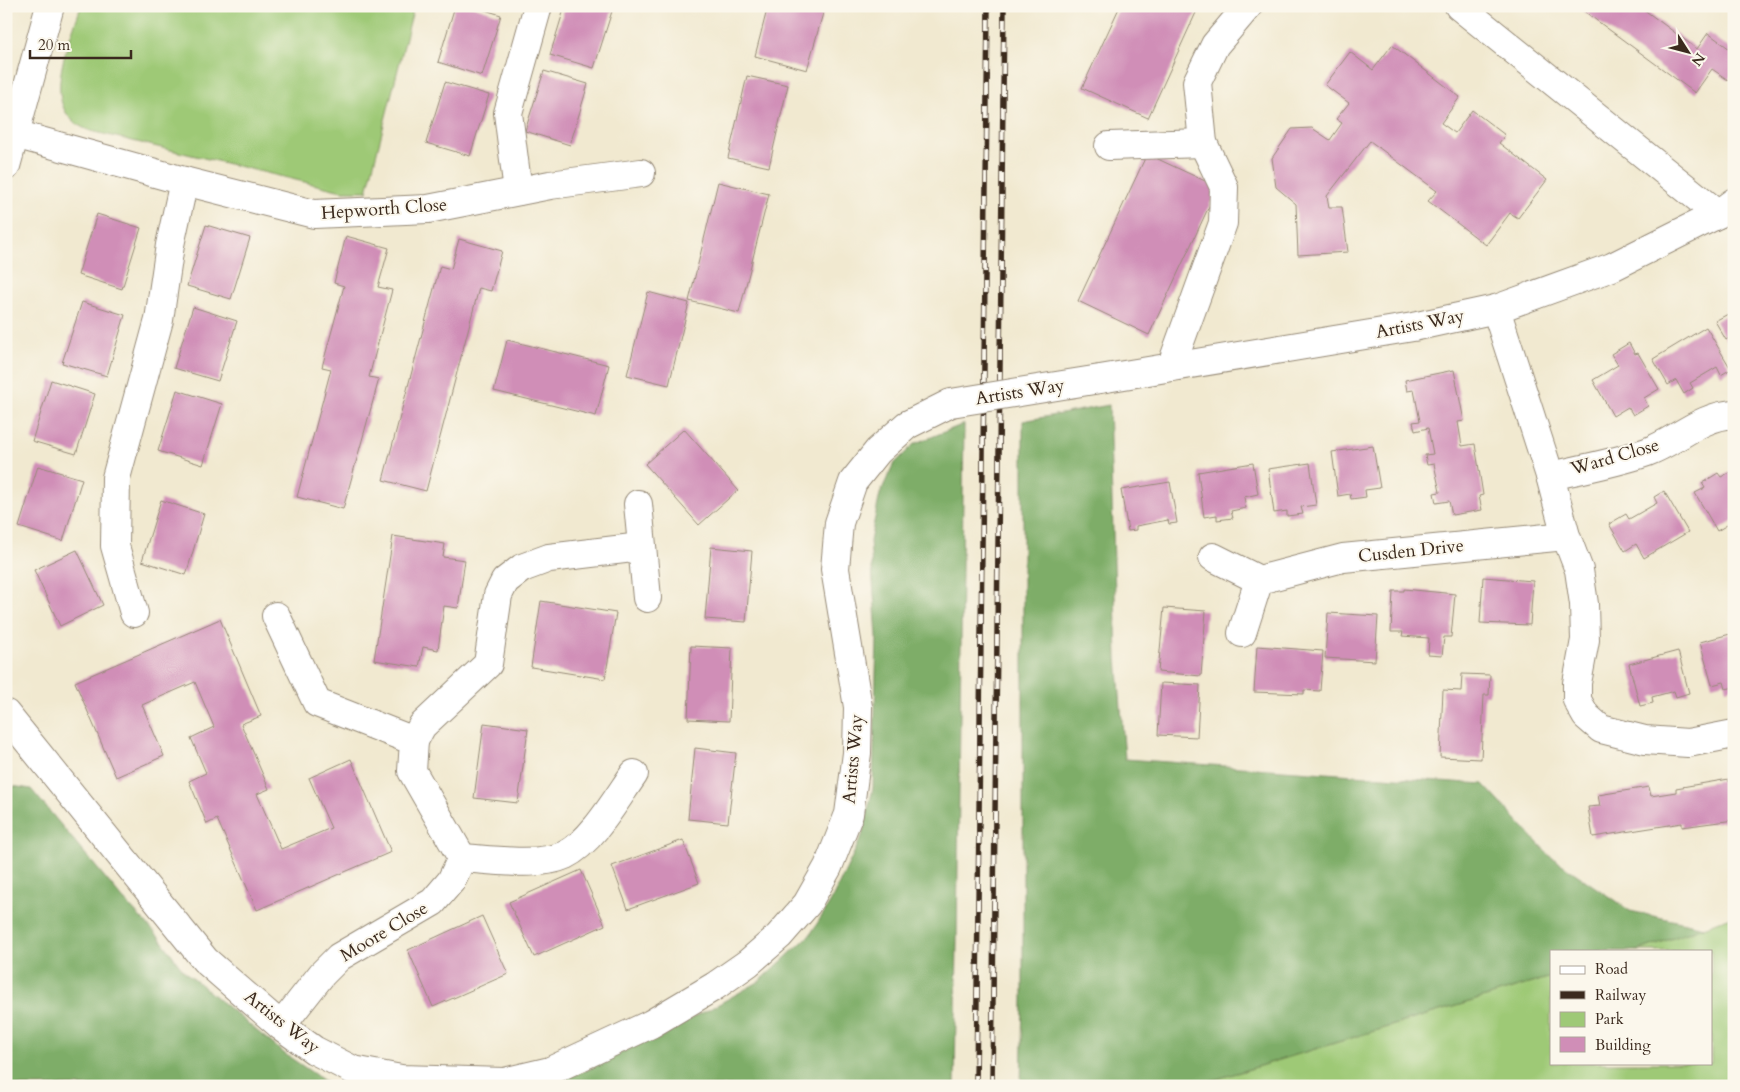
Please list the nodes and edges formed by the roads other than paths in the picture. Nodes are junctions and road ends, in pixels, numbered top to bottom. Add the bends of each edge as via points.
1 (50, 6) edge
2 (538, 6) edge
3 (1248, 6) edge
4 (1459, 6) edge
5 (15, 134) junction
6 (1203, 143) junction
7 (1109, 146) dead end
8 (6, 166) edge
9 (641, 173) dead end
10 (184, 181) junction
11 (518, 191) junction
12 (1726, 208) edge
13 (1496, 309) junction
14 (1171, 367) junction
15 (1734, 414) edge
16 (1550, 476) junction
17 (638, 504) dead end
18 (1566, 536) junction
19 (641, 547) junction
20 (1213, 557) dead end
21 (1259, 580) junction
22 (647, 598) dead end
23 (134, 613) dead end
24 (276, 616) dead end
25 (1242, 633) dead end
26 (6, 714) edge
27 (1734, 734) edge
28 (414, 741) junction
29 (634, 774) dead end
30 (462, 858) junction
31 (281, 1026) junction

1 - 5 street
2 - 11 street via 508,113
3 - 6 street via 1215,45 1197,82
4 - 12 street
5 - 8 street
5 - 10 street, Hepworth Close
6 - 7 street
6 - 14 street via 1224,187 1223,224
9 - 11 street, Hepworth Close
10 - 11 street, Hepworth Close via 314,214 428,209
10 - 23 street via 159,320 116,478 115,546
12 - 13 street, Artists Way via 1612,267
13 - 14 street, Artists Way via 1413,327
13 - 16 street
14 - 31 street, Artists Way, bridge via 951,403 907,426 878,450 853,482 839,523 834,569 858,707 857,753 849,814 828,867 807,904 779,936 748,963 651,1024 550,1071 504,1082 401,1079 353,1070 314,1050
15 - 16 street, Ward Close via 1702,421 1648,451
16 - 18 street
17 - 19 street
18 - 21 street, Cusden Drive via 1343,558
18 - 27 street via 1579,570 1584,604 1585,640 1577,700 1586,716 1602,729 1645,740 1688,742
19 - 22 street
19 - 28 street via 549,558 522,568 505,581 498,596 488,664 422,726
20 - 21 street
21 - 25 street
24 - 28 street via 317,703
26 - 31 street, Artists Way via 205,960
28 - 30 street via 412,771
29 - 30 street via 582,843 565,855 539,860
30 - 31 street, Moore Close via 451,881 433,902 339,957

